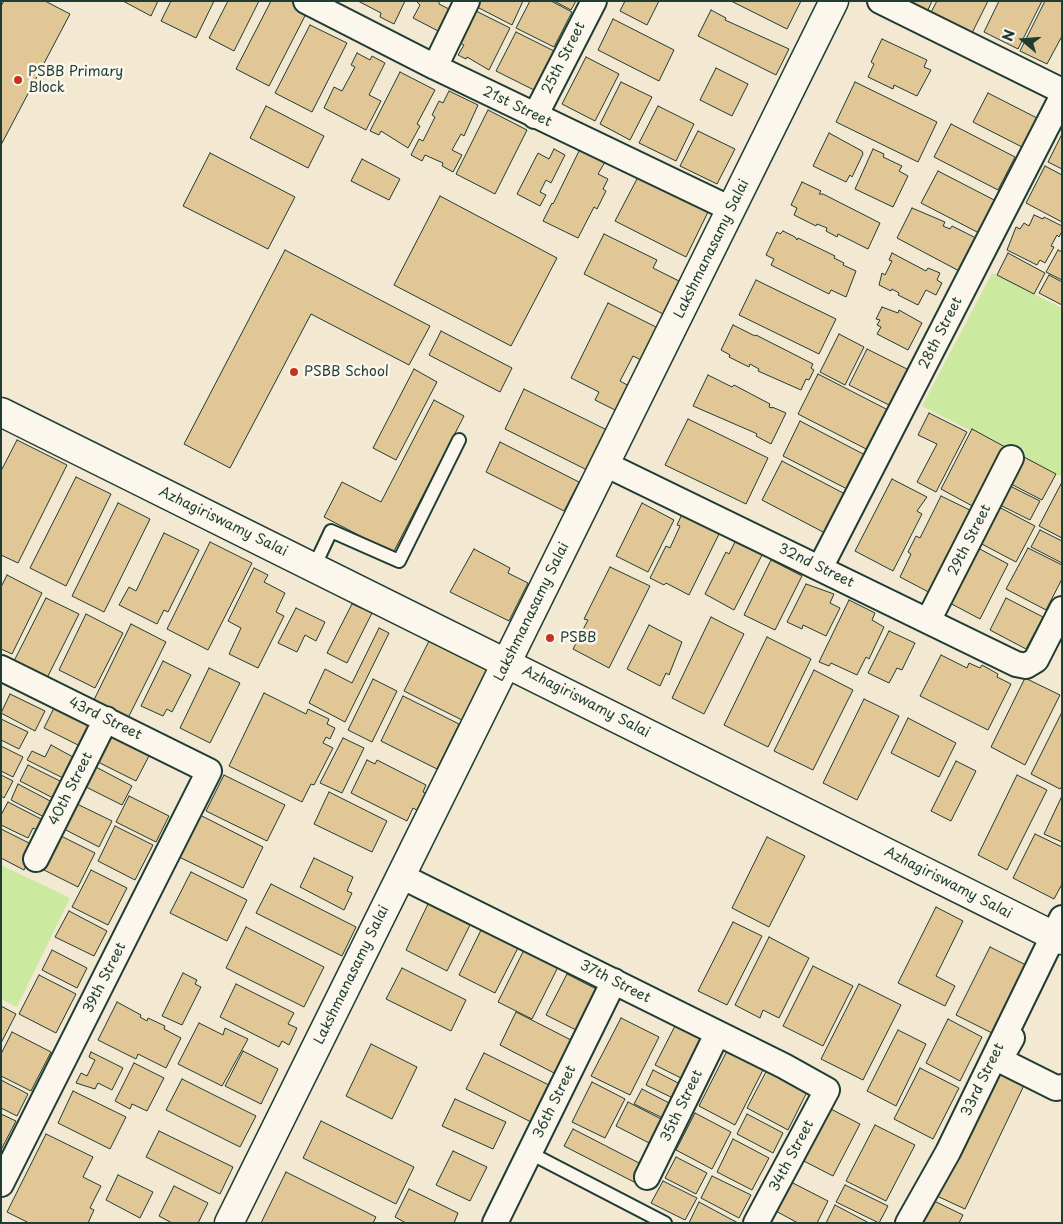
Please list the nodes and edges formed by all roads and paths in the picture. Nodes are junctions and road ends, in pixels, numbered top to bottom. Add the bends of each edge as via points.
1 (306, 1) edge
2 (467, 1) edge
3 (594, 1) edge
4 (834, 1) edge
5 (880, 1) edge
6 (346, 10) edge
7 (435, 67) junction
8 (1062, 91) edge
9 (1062, 98) edge
10 (535, 116) junction
11 (731, 209) junction
12 (3, 418) edge
13 (459, 440) dead end
14 (1011, 458) dead end
15 (605, 464) junction
16 (314, 567) junction
17 (820, 568) junction
18 (1062, 609) edge
19 (928, 621) junction
20 (507, 662) junction
21 (3, 673) edge
22 (106, 719) junction
23 (209, 771) joint
24 (36, 859) dead end
25 (401, 876) junction
26 (1060, 936) edge
27 (614, 981) junction
28 (717, 1034) junction
29 (1062, 1087) edge
30 (827, 1090) joint
31 (530, 1152) junction
32 (647, 1177) dead end
33 (1, 1184) edge
34 (229, 1223) edge
35 (495, 1223) edge
36 (665, 1223) edge
37 (756, 1223) edge
38 (908, 1223) edge

1 - 6 street, 21st Street
2 - 7 street
3 - 10 street, 25th Street
4 - 11 street, Lakshmanasamy Salai
5 - 8 street
6 - 7 street, 21st Street
7 - 10 street, 21st Street
9 - 17 street, 28th Street
10 - 11 street, 21st Street
11 - 15 street, Lakshmanasamy Salai
12 - 16 street, Azhagiriswamy Salai
13 - 16 lane via 399,561 331,531
14 - 19 street, 29th Street
15 - 17 street, 32nd Street
15 - 20 street, Lakshmanasamy Salai
16 - 20 street, Azhagiriswamy Salai
17 - 19 street, 32nd Street
18 - 19 street, 32nd Street via 1036,660 1026,666
20 - 25 street, Lakshmanasamy Salai
20 - 26 street, Azhagiriswamy Salai
21 - 22 street, 43rd Street
22 - 23 street, 43rd Street
22 - 24 street, 40th Street
23 - 33 street, 39th Street
25 - 27 street, 37th Street
25 - 34 street, Lakshmanasamy Salai
26 - 29 street via 1002,1057 1008,1065 1056,1088
26 - 38 street, 33rd Street
27 - 28 street, 37th Street
27 - 31 street, 36th Street
28 - 30 street, 37th Street
28 - 32 street, 35th Street
30 - 37 street, 34th Street
31 - 35 street, 36th Street
31 - 36 lane

